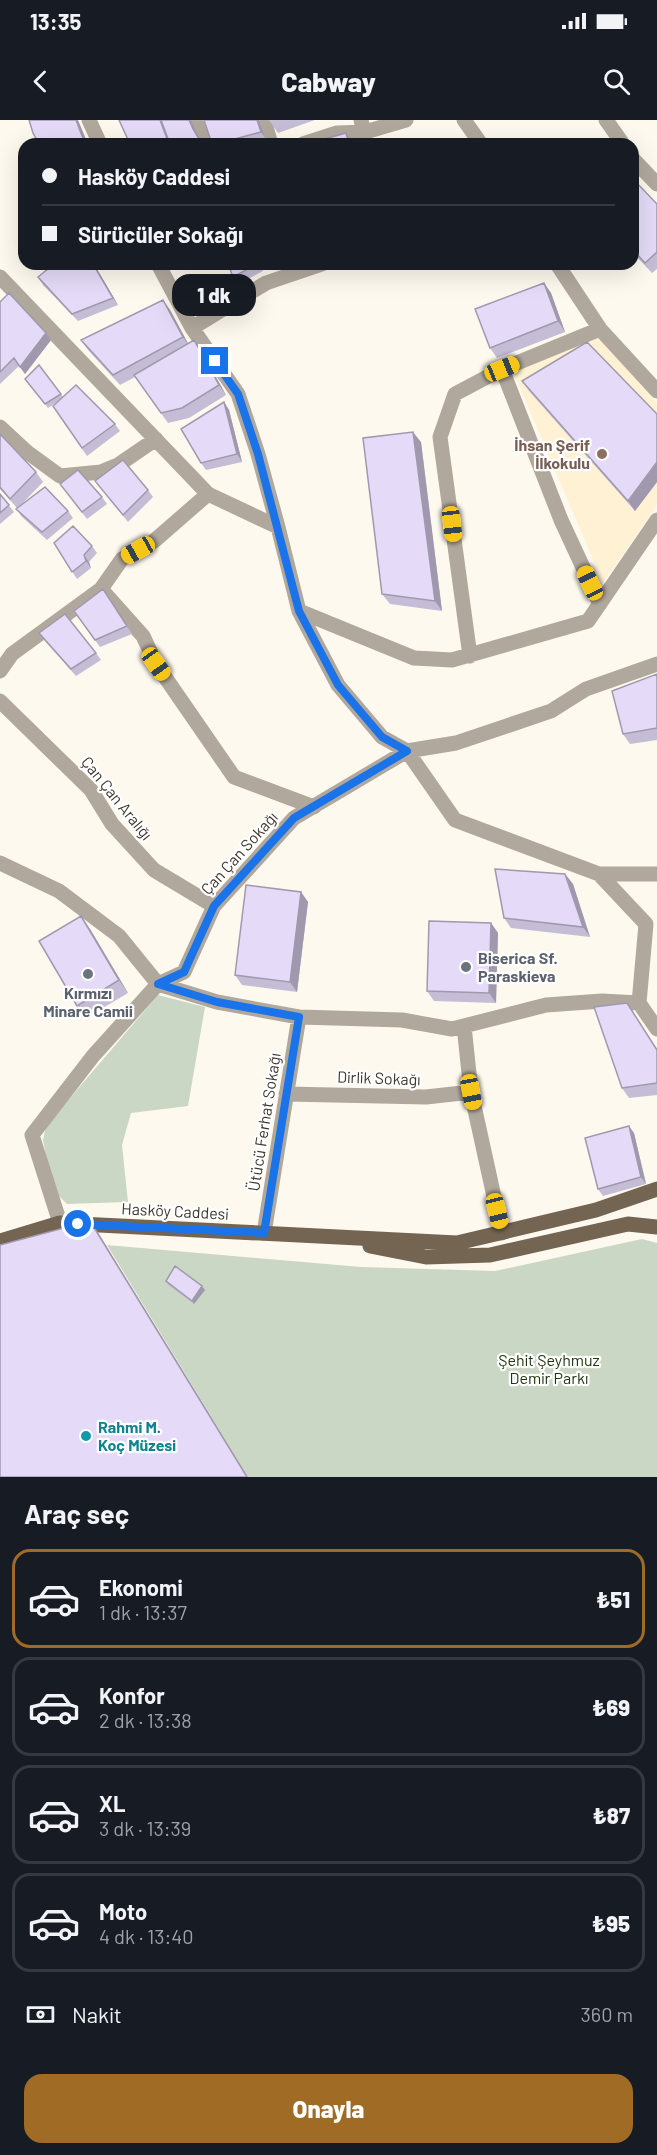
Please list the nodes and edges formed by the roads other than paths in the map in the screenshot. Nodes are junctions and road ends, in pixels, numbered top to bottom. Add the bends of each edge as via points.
1 (89, 120) edge
2 (195, 120) edge
3 (264, 120) edge
4 (406, 120) edge
5 (464, 120) edge
6 (606, 120) edge
7 (364, 132) edge
8 (97, 138) edge
9 (202, 138) edge
10 (269, 138) edge
11 (322, 138) edge
12 (477, 138) edge
13 (618, 138) edge
14 (639, 165) edge
15 (657, 184) edge
16 (161, 270) edge
17 (300, 270) edge
18 (561, 270) edge
19 (0, 278) edge
20 (192, 328) junction
21 (600, 329) junction
22 (502, 369) junction
23 (657, 391) edge
24 (0, 427) edge
25 (156, 439) junction
26 (208, 494) junction
27 (657, 520) edge
28 (278, 527) junction
29 (101, 589) junction
30 (600, 604) junction
31 (299, 611) junction
32 (470, 656) junction
33 (657, 664) edge
34 (0, 671) edge
35 (0, 701) edge
36 (407, 751) junction
37 (314, 807) junction
38 (0, 863) edge
39 (599, 874) junction
40 (657, 874) edge
41 (214, 906) junction
42 (158, 984) junction
43 (639, 1004) junction
44 (299, 1017) junction
45 (464, 1026) junction
46 (657, 1029) edge
47 (471, 1092) junction
48 (286, 1094) junction
49 (657, 1189) edge
50 (60, 1223) junction
51 (657, 1227) edge
52 (264, 1233) junction
53 (502, 1233) junction
54 (314, 1236) junction
55 (0, 1241) edge

1 - 8 street
2 - 9 street
3 - 10 street
4 - 7 street
5 - 12 street
6 - 13 street
7 - 11 street
14 - 15 street
16 - 20 street
17 - 20 street via 266,283
18 - 21 street
19 - 25 street
20 - 28 street via 238,394
21 - 22 street
21 - 23 street
22 - 30 street via 561,520
22 - 32 street via 455,394 440,437
24 - 25 street via 60,476 101,472
25 - 26 street
26 - 28 street
26 - 29 street via 154,541 122,559
27 - 30 street
28 - 31 street
29 - 34 street via 12,654
29 - 37 street via 143,636 156,664 234,777
30 - 32 street via 588,621
31 - 32 street via 414,658 452,660
31 - 36 street via 338,685 382,737
33 - 36 street via 586,689 551,711 456,743
35 - 41 street, Çan Çan Aralığı via 91,789 112,824 154,870
36 - 37 street, Çan Çan Sokağı
36 - 39 street via 455,820
37 - 41 street, Çan Çan Sokağı via 294,818
38 - 42 street via 59,891 119,936
39 - 40 street
39 - 43 street via 646,924
41 - 42 street, Çan Çan Sokağı via 184,972
42 - 44 street via 217,1002
42 - 50 street via 93,1056 32,1134
43 - 45 street via 602,1001 546,1005
43 - 46 street
44 - 45 street via 402,1020 452,1029
44 - 48 street, Ütücü Ferhat Sokağı
45 - 47 street
47 - 48 street, Dirlik Sokağı via 426,1097
47 - 53 street
48 - 52 street, Ütücü Ferhat Sokağı
49 - 53 main road via 596,1210
50 - 52 main road, Hasköy Caddesi
50 - 55 main road, Hasköy Caddesi
51 - 54 main road via 628,1224 490,1255 426,1257
52 - 54 main road, Hasköy Caddesi
53 - 54 main road via 458,1243

